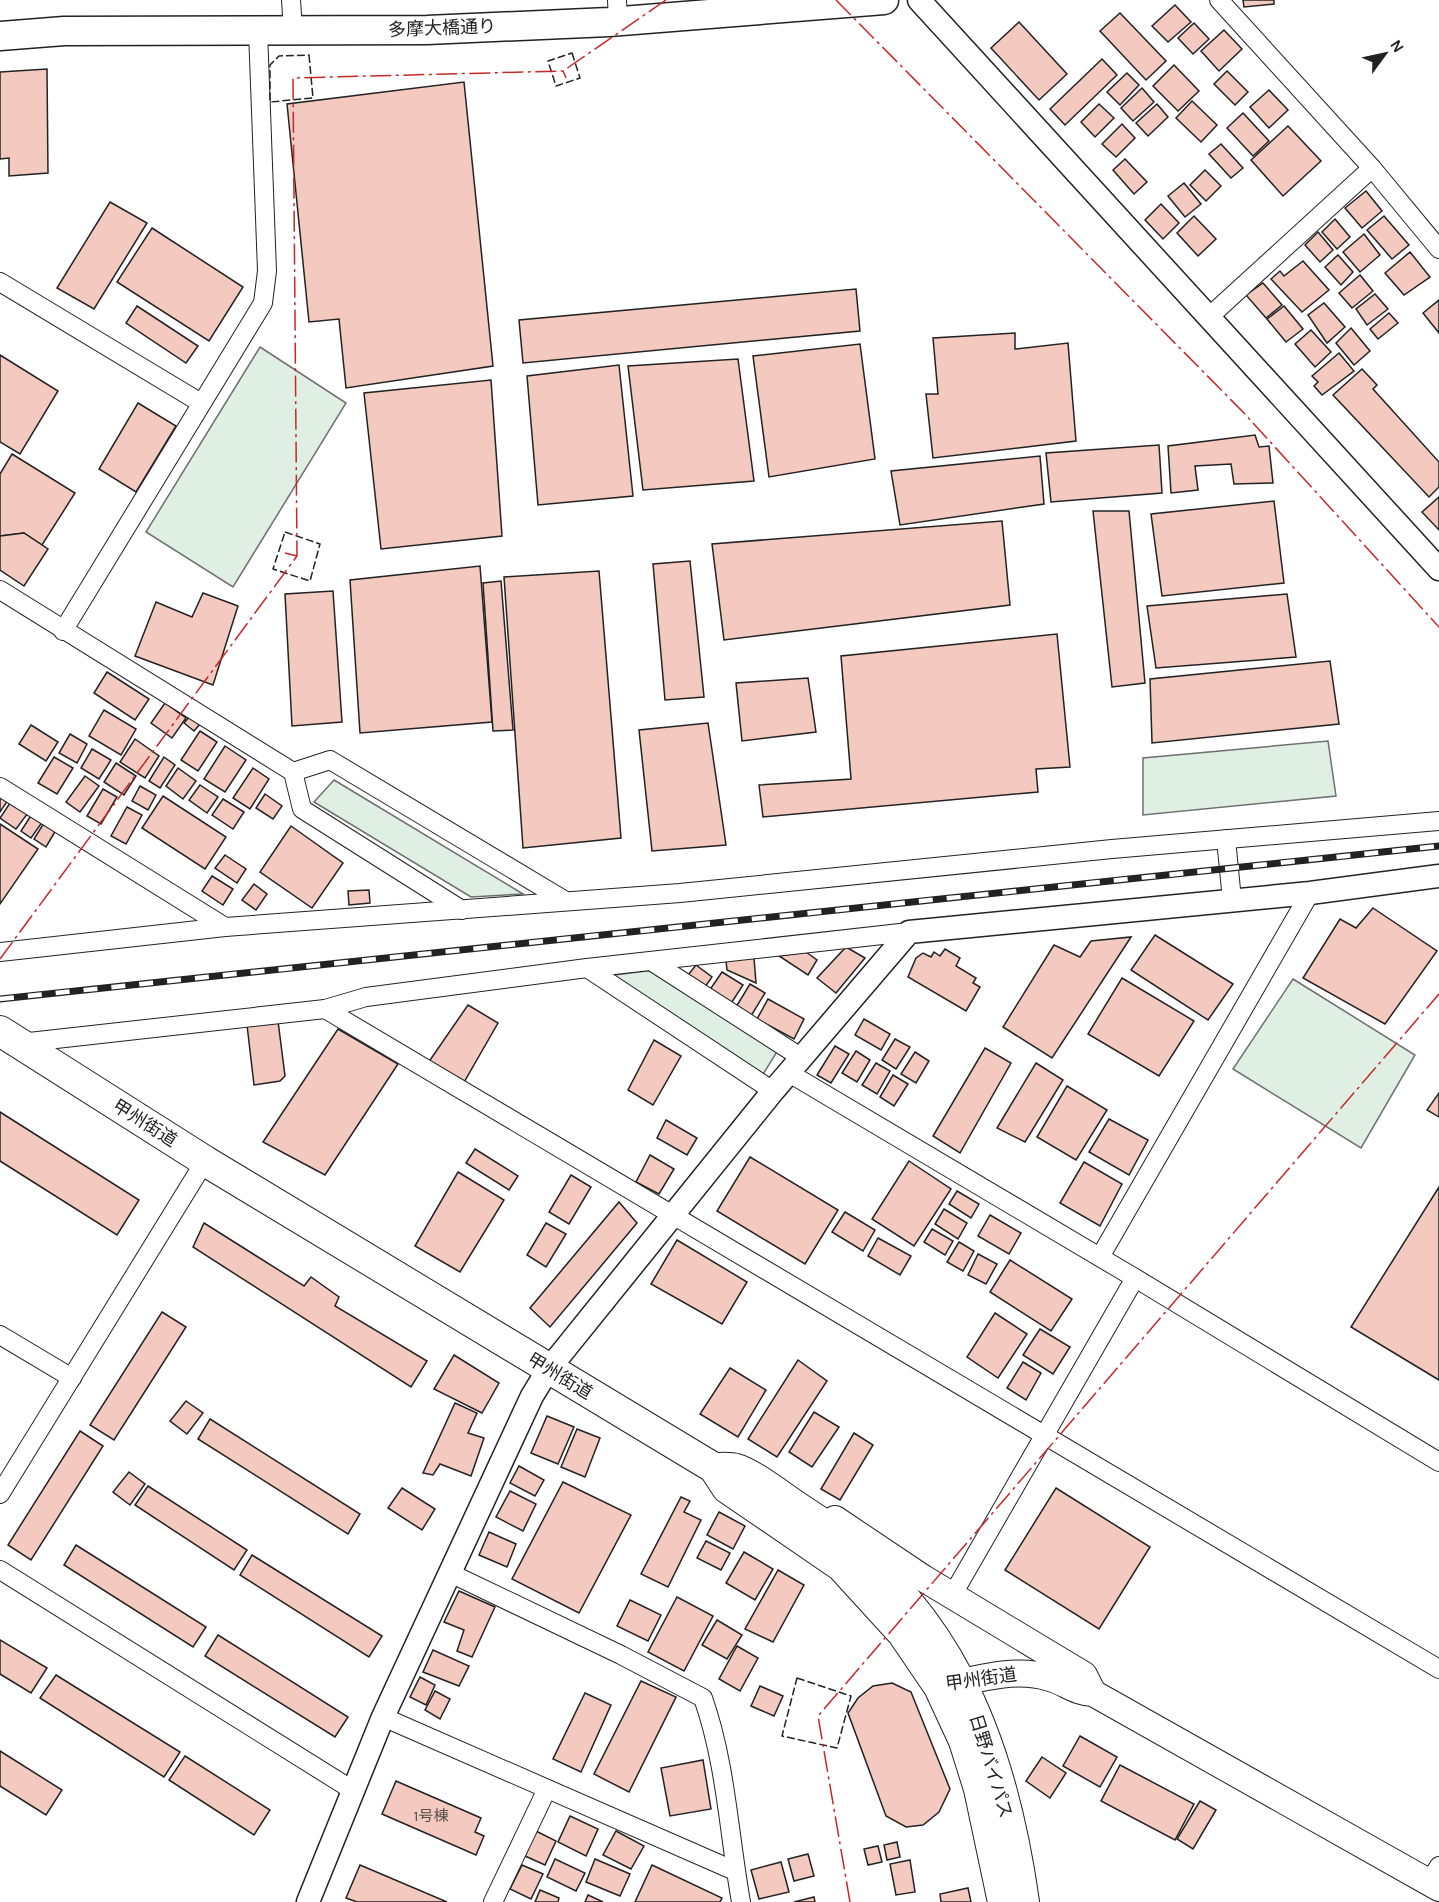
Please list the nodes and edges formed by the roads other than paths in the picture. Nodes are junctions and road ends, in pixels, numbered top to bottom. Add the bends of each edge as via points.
1 (291, 0) edge
2 (884, 0) edge
3 (919, 0) edge
4 (1219, 0) edge
5 (618, 10) edge
6 (293, 30) junction
7 (258, 31) junction
8 (2, 32) edge
9 (1372, 168) junction
10 (1439, 249) edge
11 (0, 282) edge
12 (1210, 316) junction
13 (201, 402) junction
14 (1439, 568) edge
15 (0, 590) edge
16 (63, 631) junction
17 (293, 772) junction
18 (0, 788) edge
19 (1439, 821) edge
20 (1226, 838) junction
21 (1439, 876) edge
22 (1310, 892) junction
23 (564, 900) junction
24 (1232, 900) junction
25 (462, 910) junction
26 (225, 927) junction
27 (909, 932) junction
28 (0, 952) edge
29 (651, 961) junction
30 (587, 968) junction
31 (325, 1009) junction
32 (6, 1037) edge
33 (796, 1066) junction
34 (773, 1091) junction
35 (205, 1161) junction
36 (671, 1215) junction
37 (1100, 1257) junction
38 (1135, 1278) junction
39 (0, 1335) edge
40 (548, 1370) junction
41 (72, 1378) junction
42 (1042, 1436) junction
43 (1439, 1462) edge
44 (714, 1468) junction
45 (760, 1484) junction
46 (0, 1494) edge
47 (0, 1570) edge
48 (452, 1574) junction
49 (952, 1594) junction
50 (1439, 1669) edge
51 (951, 1685) junction
52 (1094, 1693) junction
53 (383, 1717) junction
54 (547, 1789) junction
55 (354, 1791) junction
56 (735, 1871) junction
57 (1436, 1879) edge
58 (496, 1900) edge
59 (308, 1902) edge
60 (741, 1902) edge
61 (1003, 1902) edge
62 (1024, 1902) edge

1 - 6 street
2 - 5 main road, 多摩大橋通り
3 - 12 street
4 - 9 street
5 - 6 main road, 多摩大橋通り via 427,30
6 - 7 main road, 多摩大橋通り
7 - 8 main road, 多摩大橋通り
7 - 13 street via 267,271 263,303
9 - 10 street
9 - 12 street
11 - 13 street
12 - 14 street
13 - 16 street
15 - 16 street
16 - 17 street
17 - 23 street via 330,760
17 - 25 street via 302,809
18 - 26 street
19 - 20 street
20 - 23 street
20 - 24 street
21 - 22 street
22 - 24 street
22 - 37 street
23 - 25 street
24 - 27 street
25 - 26 street
26 - 28 street
27 - 29 street
27 - 33 street
29 - 30 street
29 - 33 street
30 - 31 street via 366,997
30 - 34 street
31 - 32 street
31 - 36 street
32 - 35 highway, 甲州街道
33 - 34 street
33 - 37 street
34 - 36 street
35 - 40 highway, 甲州街道
35 - 41 street
36 - 40 street
36 - 42 street
37 - 38 street
38 - 42 street
38 - 43 street
39 - 41 street
40 - 44 highway, 甲州街道
40 - 48 street via 532,1396
41 - 46 street
42 - 49 street
42 - 50 street
44 - 45 highway, 日野バイパス via 737,1469
44 - 51 highway, 甲州街道 via 727,1488 841,1566
45 - 49 main road, 甲州街道 via 779,1485
45 - 51 highway, 日野バイパス via 854,1546 886,1576 924,1622
47 - 55 street
48 - 53 street
48 - 56 street via 703,1698 711,1720
49 - 52 main road, 甲州街道 via 1084,1675
51 - 52 main road, 甲州街道 via 1025,1673 1051,1678 1077,1692
51 - 61 highway, 日野バイパス
51 - 62 highway, 日野バイパス via 980,1721 1007,1813
52 - 57 main road, 甲州街道
53 - 54 street
53 - 55 street
54 - 56 street
54 - 58 street
55 - 59 street
56 - 60 street

